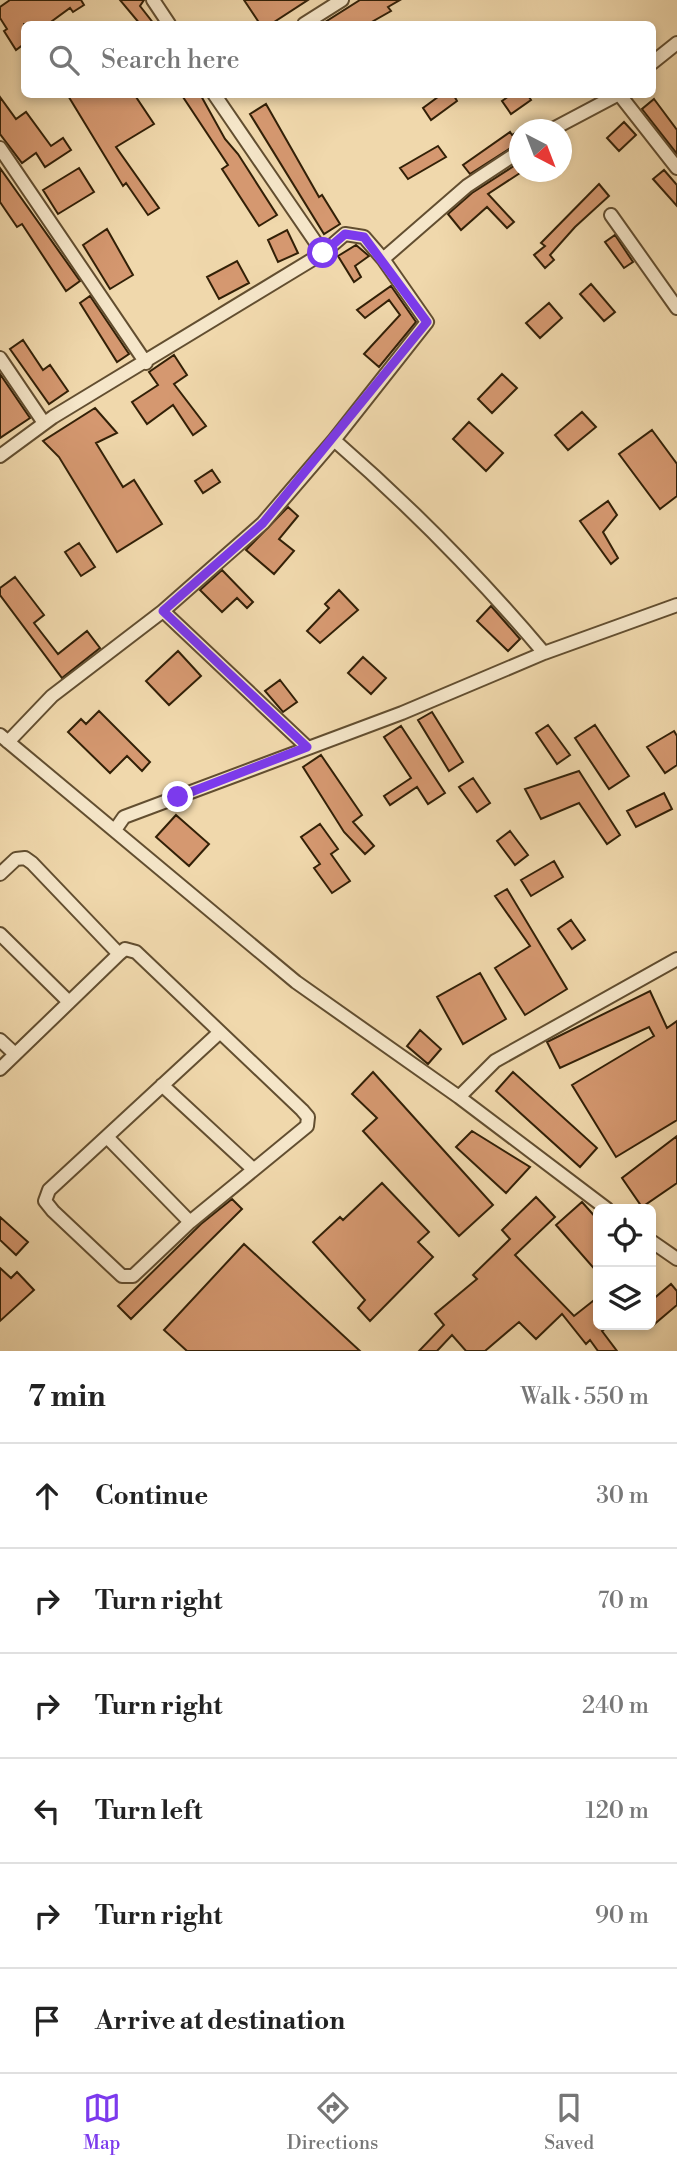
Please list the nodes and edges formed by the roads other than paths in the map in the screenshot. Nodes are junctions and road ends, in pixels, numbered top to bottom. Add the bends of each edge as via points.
1 (153, 0) edge
2 (342, 0) edge
3 (167, 21) edge
4 (309, 21) edge
5 (677, 43) edge
6 (656, 60) edge
7 (217, 98) edge
8 (611, 98) edge
9 (622, 98) edge
10 (572, 119) edge
11 (0, 148) edge
12 (509, 158) edge
13 (677, 168) edge
14 (611, 215) dead end
15 (323, 253) junction
16 (383, 259) junction
17 (677, 308) edge
18 (0, 358) edge
19 (146, 363) junction
20 (44, 424) junction
21 (334, 440) junction
22 (0, 456) edge
23 (677, 605) edge
24 (163, 611) junction
25 (544, 653) junction
26 (4, 739) edge
27 (307, 747) junction
28 (115, 830) junction
29 (0, 874) edge
30 (0, 934) edge
31 (119, 954) junction
32 (677, 959) edge
33 (69, 1002) junction
34 (220, 1032) junction
35 (0, 1040) edge
36 (15, 1054) junction
37 (0, 1069) edge
38 (162, 1085) junction
39 (459, 1097) junction
40 (107, 1137) junction
41 (253, 1169) junction
42 (600, 1204) edge
43 (190, 1222) junction
44 (656, 1244) edge
45 (677, 1259) edge

1 - 3 street
2 - 4 street
5 - 6 street
7 - 15 street
8 - 10 street
9 - 13 street
11 - 19 street
12 - 16 street via 467,186
14 - 17 street
15 - 16 street via 345,234 364,237
15 - 19 street
16 - 21 street via 427,322
18 - 20 street
19 - 20 street
20 - 22 street
21 - 24 street via 263,523
21 - 25 street via 477,574
23 - 25 street
24 - 26 street
24 - 27 street
25 - 27 street
26 - 28 street
27 - 28 street via 124,817
28 - 39 street via 296,982
29 - 31 street via 16,859 26,858
30 - 33 street
31 - 33 street
31 - 34 street via 125,949 136,952
32 - 39 street via 495,1061
33 - 36 street
34 - 38 street
34 - 41 street via 308,1117 307,1126
35 - 36 street
36 - 37 street
38 - 40 street
38 - 41 street
39 - 42 street
40 - 43 street
40 - 43 street via 49,1190 45,1201 52,1211 128,1277
41 - 43 street
44 - 45 street

